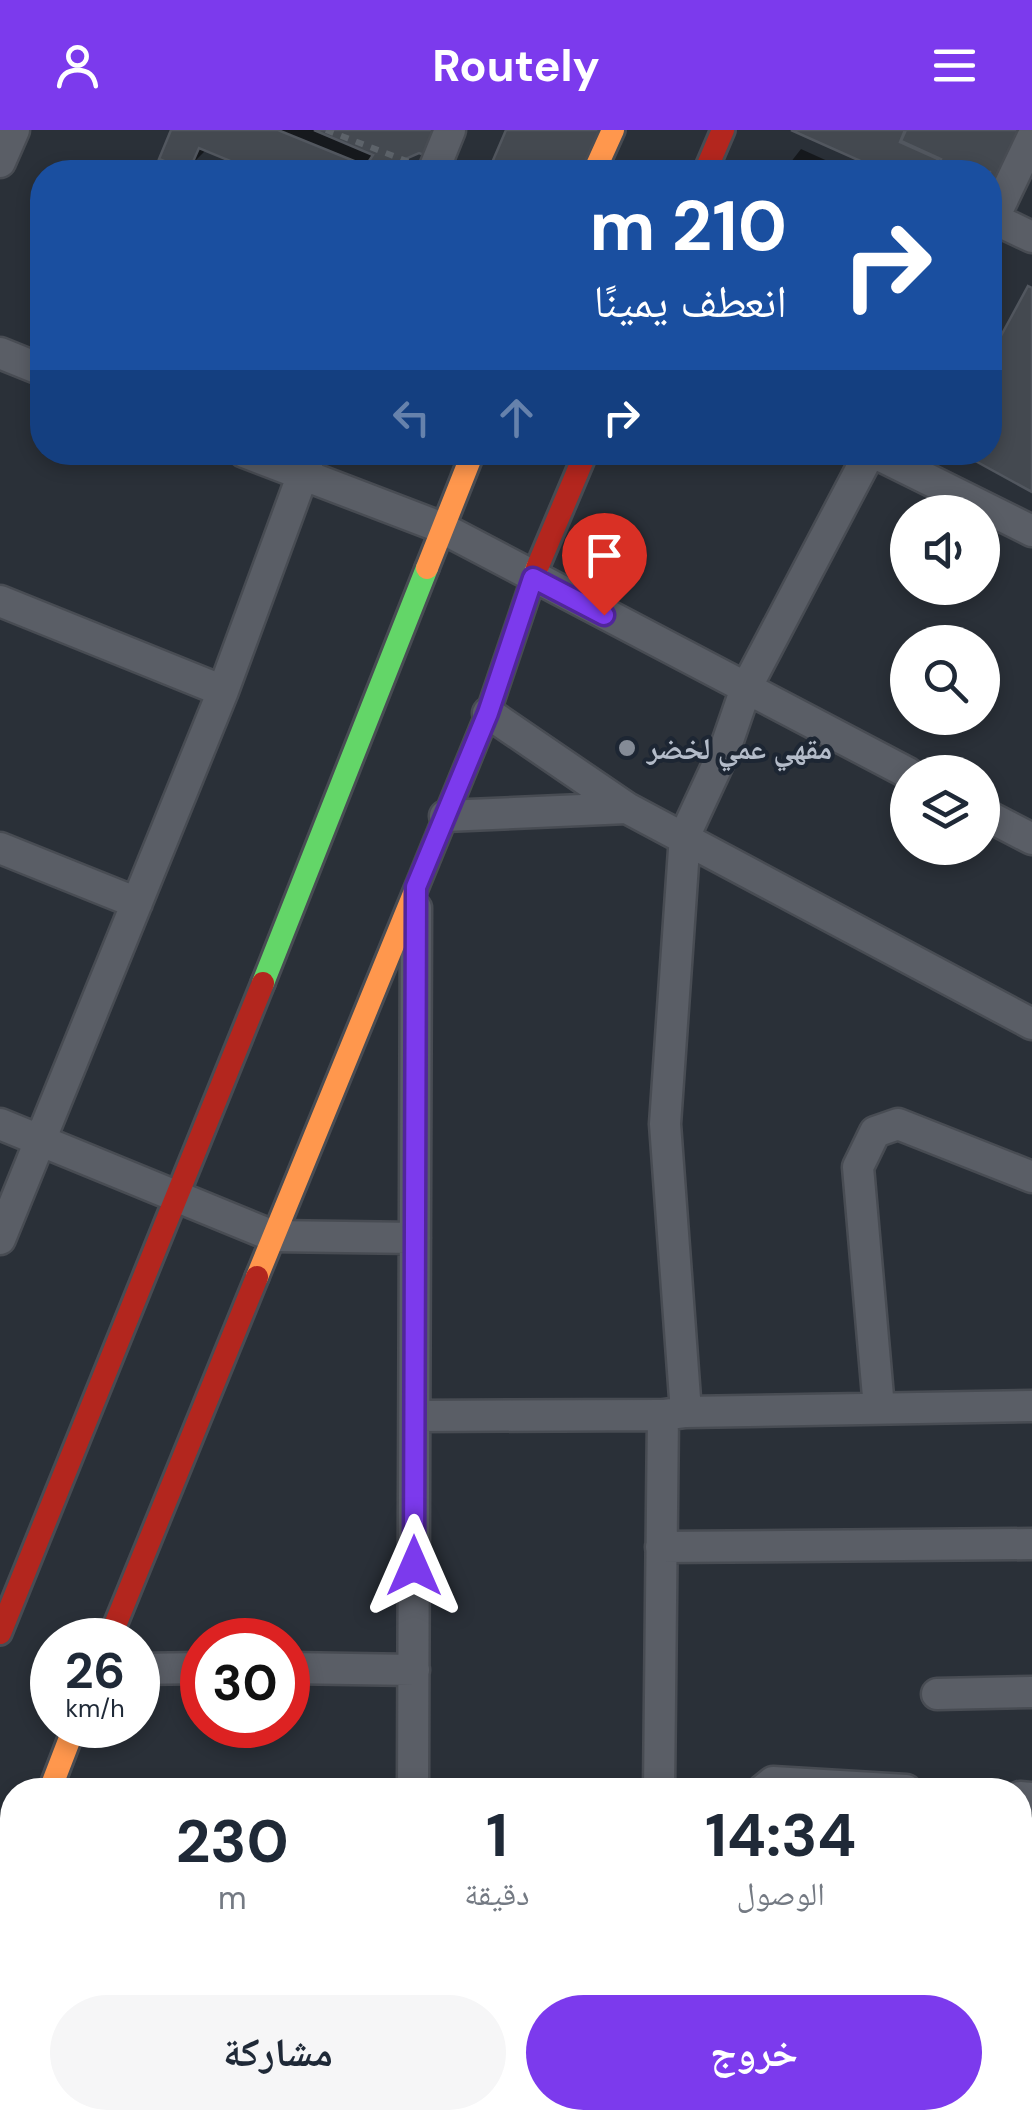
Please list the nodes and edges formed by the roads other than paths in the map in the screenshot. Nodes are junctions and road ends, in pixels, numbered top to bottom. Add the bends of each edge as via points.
1 (14, 130) edge
2 (450, 130) edge
3 (613, 130) edge
4 (723, 130) edge
5 (1032, 138) edge
6 (438, 160) edge
7 (599, 160) edge
8 (710, 160) edge
9 (0, 162) edge
10 (1002, 201) edge
11 (1002, 226) edge
12 (1032, 238) edge
13 (0, 353) edge
14 (30, 365) edge
15 (306, 465) edge
16 (308, 465) edge
17 (466, 465) edge
18 (581, 465) edge
19 (864, 465) edge
20 (898, 465) edge
21 (440, 526) junction
22 (1032, 530) edge
23 (533, 578) junction
24 (0, 601) edge
25 (746, 688) junction
26 (223, 690) junction
27 (488, 713) junction
28 (890, 764) edge
29 (628, 808) junction
30 (445, 816) junction
31 (1000, 822) edge
32 (686, 836) junction
33 (1032, 839) edge
34 (0, 848) edge
35 (416, 887) junction
36 (136, 903) junction
37 (1032, 1024) edge
38 (0, 1124) edge
39 (40, 1140) junction
40 (1032, 1176) edge
41 (178, 1198) junction
42 (273, 1236) junction
43 (0, 1238) edge
44 (415, 1238) junction
45 (1032, 1406) edge
46 (879, 1408) junction
47 (675, 1414) junction
48 (415, 1416) junction
49 (1032, 1544) edge
50 (662, 1547) junction
51 (117, 1618) edge
52 (0, 1634) edge
53 (310, 1668) edge
54 (414, 1670) junction
55 (1032, 1692) edge
56 (937, 1694) dead end
57 (66, 1748) edge
58 (55, 1778) edge
59 (414, 1778) edge
60 (659, 1778) edge

1 - 9 street
2 - 6 street
3 - 7 street
4 - 8 street
5 - 10 street
11 - 12 street
13 - 14 street
15 - 26 street
16 - 21 street
17 - 21 street
18 - 23 street
19 - 25 street
20 - 22 street
21 - 23 street
21 - 41 street
23 - 25 street
23 - 27 street
24 - 26 street
25 - 28 street
25 - 32 street
26 - 36 street
27 - 29 street
27 - 30 street
29 - 30 street
29 - 32 street
30 - 35 street
31 - 33 street
32 - 37 street
32 - 47 street via 665,1124
34 - 36 street
35 - 42 street
35 - 44 street
36 - 39 street
38 - 39 street
39 - 41 street
39 - 43 street
40 - 46 street via 898,1124 875,1132 858,1167
41 - 42 street
41 - 52 street
42 - 44 street
42 - 51 street
44 - 48 street
45 - 46 street
46 - 47 street
47 - 48 street
47 - 50 street
48 - 54 street
49 - 50 street
50 - 60 street
53 - 54 street
54 - 59 street
55 - 56 street
57 - 58 street

